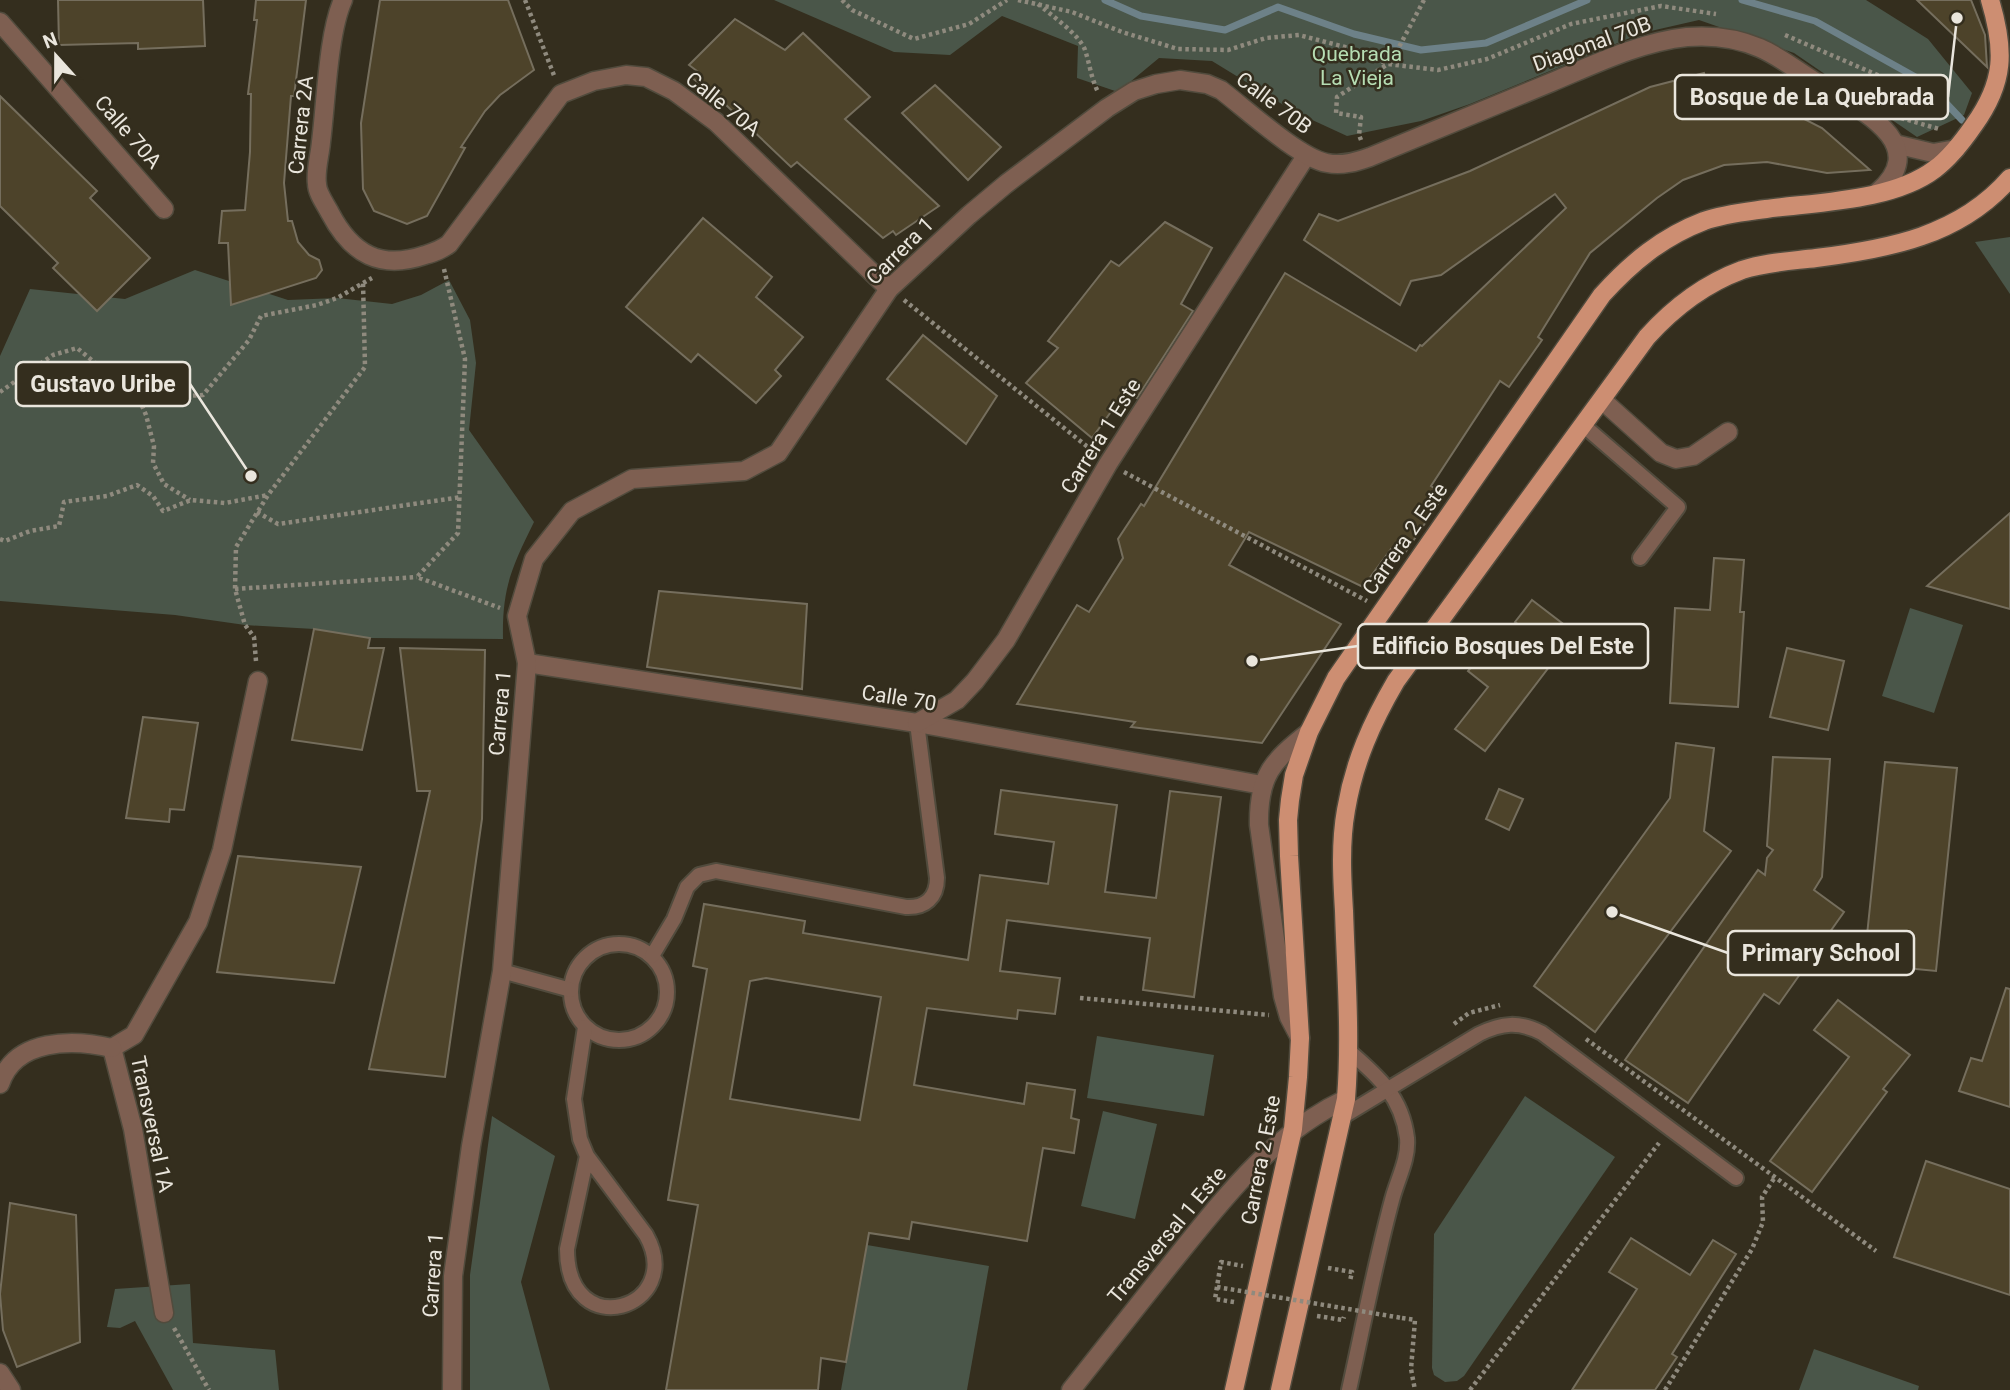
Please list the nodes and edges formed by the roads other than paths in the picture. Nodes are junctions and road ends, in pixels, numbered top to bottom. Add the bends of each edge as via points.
1 (343, 0) edge
2 (1990, 0) edge
3 (0, 22) edge
4 (1196, 81) joint
5 (561, 94) joint
6 (1895, 144) junction
7 (1956, 149) junction
8 (1306, 156) junction
9 (1326, 163) joint
10 (2010, 178) edge
11 (1878, 192) junction
12 (164, 209) dead end
13 (889, 289) junction
14 (1602, 400) junction
15 (1583, 425) junction
16 (1728, 432) dead end
17 (1640, 558) dead end
18 (527, 663) junction
19 (258, 681) road end
20 (917, 723) junction
21 (1309, 732) junction
22 (1262, 785) junction
23 (652, 956) junction
24 (502, 971) junction
25 (571, 990) junction
26 (585, 1027) junction
27 (1300, 1038) junction
28 (112, 1048) junction
29 (1349, 1051) junction
30 (0, 1084) edge
31 (1389, 1088) junction
32 (1346, 1098) junction
33 (1342, 1117) junction
34 (1293, 1129) junction
35 (587, 1156) junction
36 (1737, 1178) dead end
37 (164, 1313) road end
38 (0, 1373) edge
39 (11, 1390) edge
40 (452, 1390) edge
41 (1070, 1390) edge
42 (1234, 1390) edge
43 (1280, 1390) edge
44 (1349, 1390) edge

1 - 5 street, Carrera 2A via 330,64 316,186 335,221 374,259 414,260 436,252 460,232
2 - 7 main road, Carrera 2 Este via 1999,29 1999,71 1984,111
3 - 12 street, Calle 70A
4 - 8 street, Calle 70B via 1221,90
4 - 13 street, Carrera 1 via 1156,84 1107,108 987,200
5 - 13 street, Calle 70A via 626,75 646,77 674,91 716,122
6 - 7 street via 1933,153
6 - 9 street, Diagonal 70B via 1885,121 1761,48 1710,36 1686,37 1619,55 1370,157
6 - 11 street via 1897,167
7 - 11 main road, Carrera 2 Este via 1924,176
8 - 9 street, Calle 70B
8 - 20 street, Carrera 1 Este via 1108,464 1006,640 957,700
10 - 14 main road via 1962,218 1902,243 1745,269 1705,287 1666,315
11 - 21 main road, Carrera 2 Este via 1706,220 1653,247 1626,268 1602,295 1344,667
13 - 18 street, Carrera 1 via 778,453 744,471 632,479 572,511 534,559 517,616
14 - 15 main road
14 - 16 street via 1661,453 1676,460 1693,456
15 - 17 lane via 1678,507
15 - 29 main road via 1396,681 1363,744 1342,844
18 - 20 street, Calle 70
18 - 24 street, Carrera 1
19 - 28 street, Transversal 1A via 222,850 198,922 134,1035
20 - 22 street, Calle 70
20 - 23 lane via 937,878 930,900 922,906 906,907 708,872 687,887
21 - 22 street via 1273,762
21 - 27 main road, Carrera 2 Este via 1294,775 1288,820
22 - 27 street via 1259,825 1283,996
23 - 25 lane via 628,944 601,947 579,964
23 - 26 lane via 661,966 668,990 655,1025 620,1040 596,1035
24 - 25 lane
24 - 40 street, Carrera 1 via 453,1276
25 - 26 lane via 573,1009
26 - 35 lane via 575,1099 577,1126
27 - 34 main road, Carrera 2 Este
28 - 30 street via 88,1042 50,1044 19,1056 4,1071
28 - 37 street, Transversal 1A via 133,1129
29 - 31 lane
29 - 32 main road
31 - 33 lane
31 - 36 lane via 1496,1026 1521,1024 1542,1033
31 - 44 lane via 1403,1122 1406,1152
32 - 33 main road
32 - 34 street, Transversal 1 Este
33 - 43 main road
34 - 41 street, Transversal 1 Este via 1211,1213
34 - 42 main road, Carrera 2 Este
35 - 35 lane via 567,1262 582,1297 592,1304 616,1307 646,1291 656,1269 653,1248
38 - 39 street

